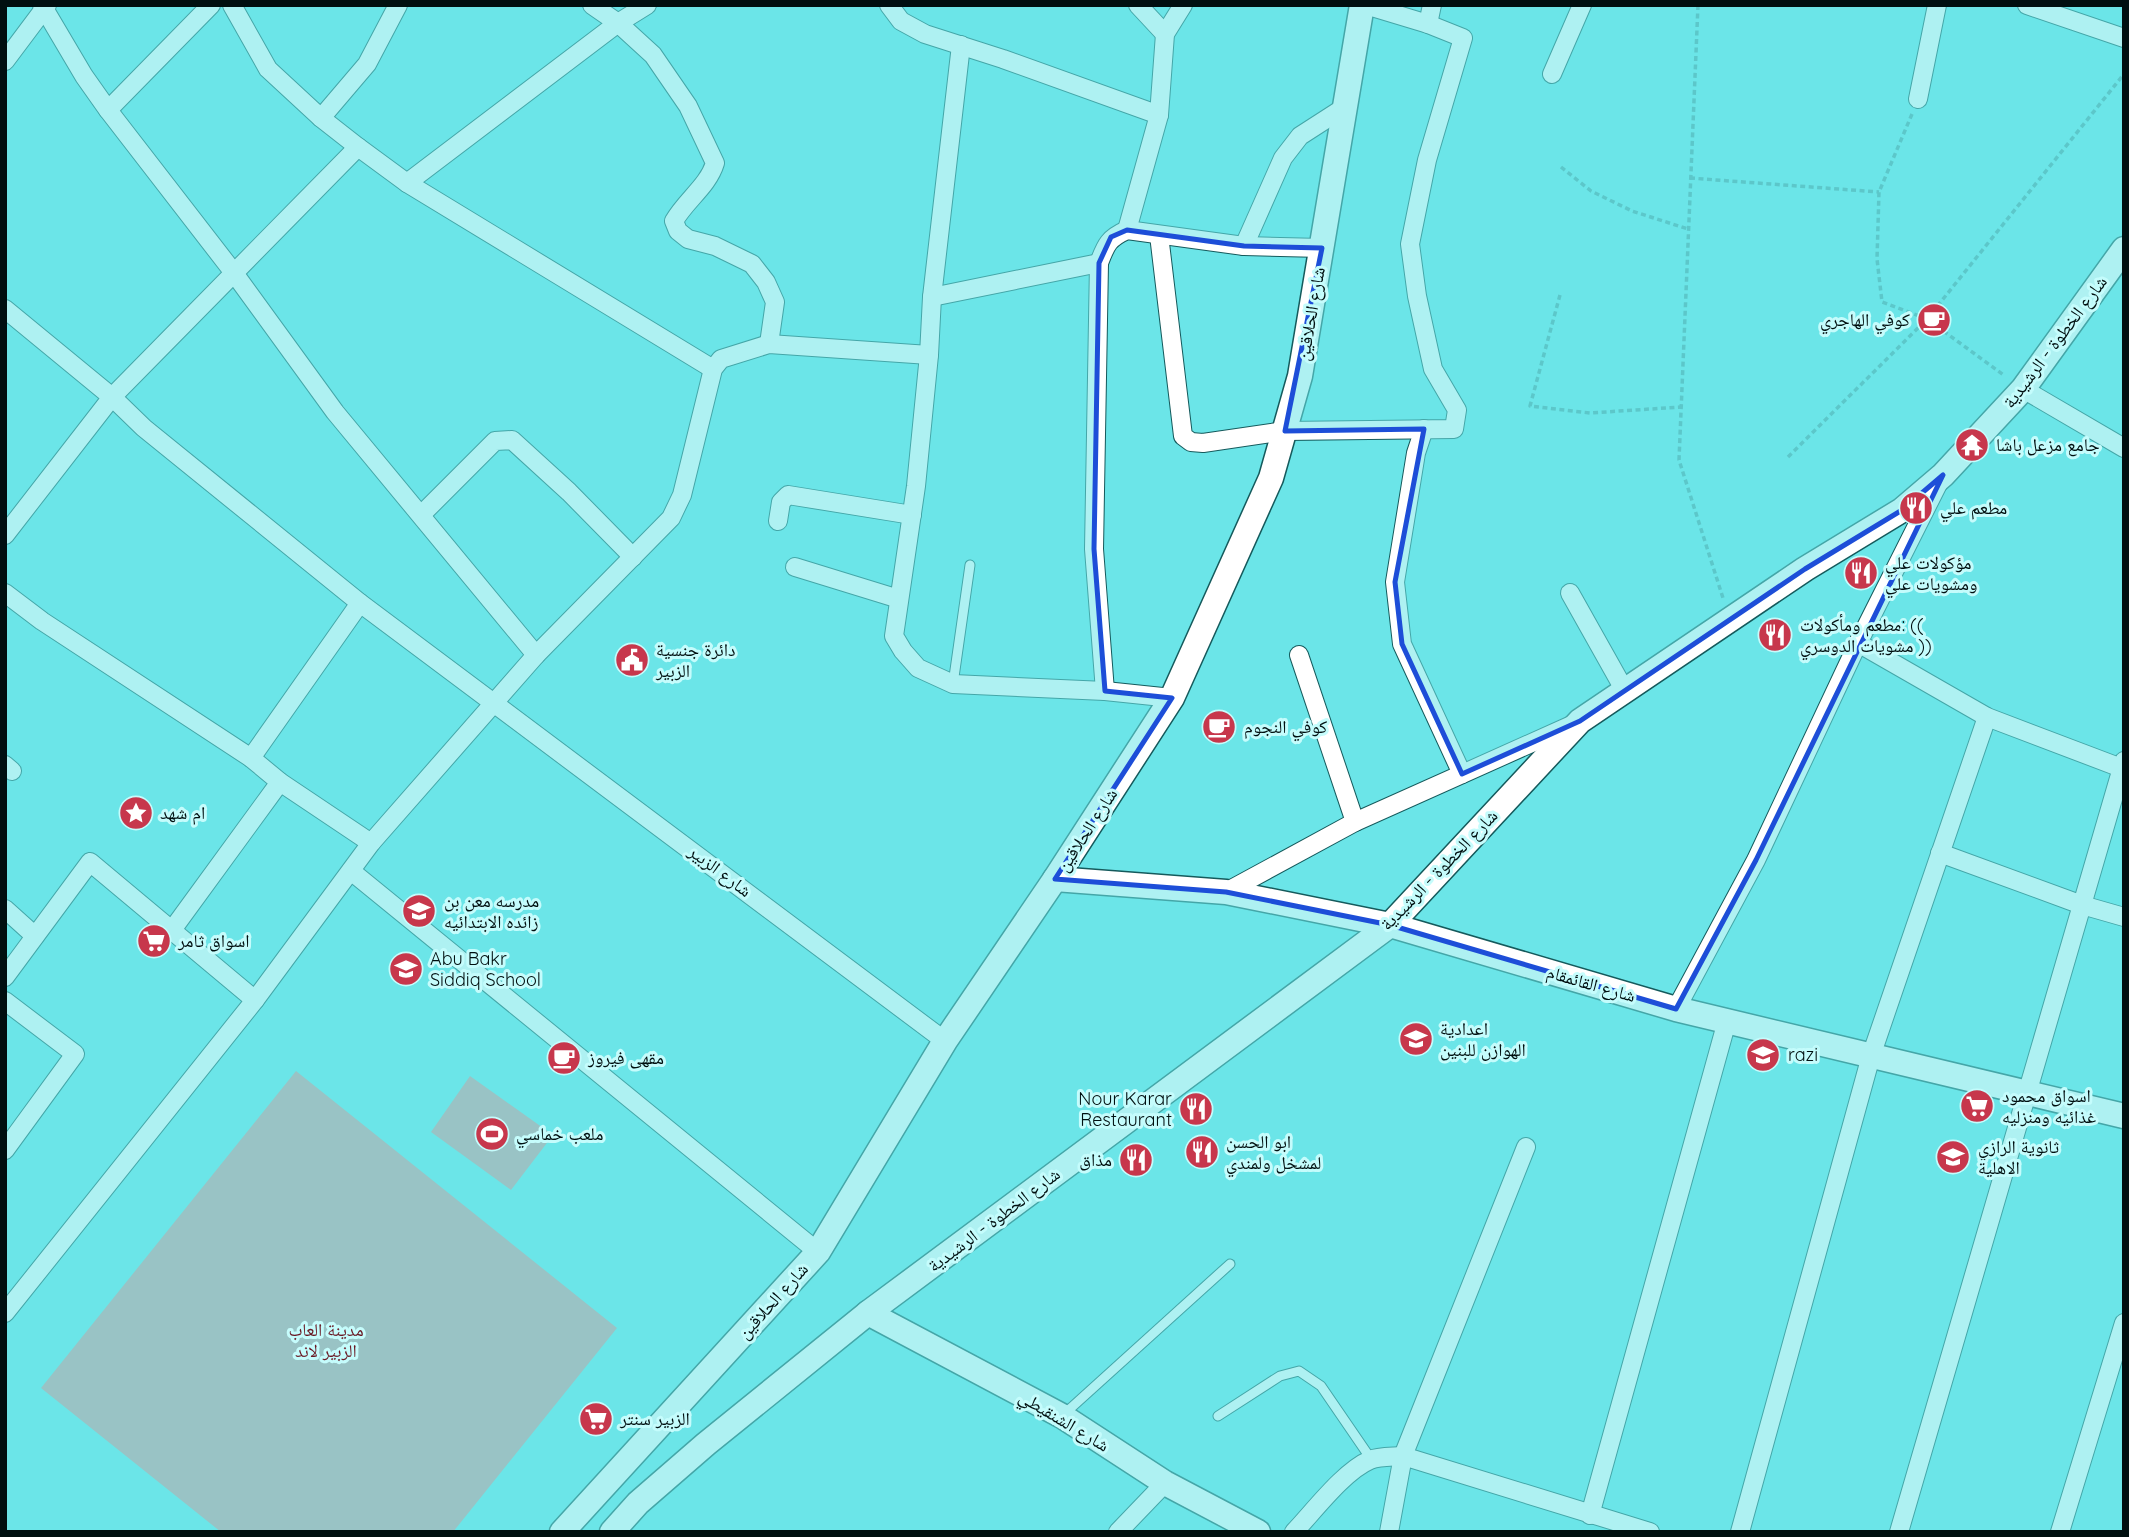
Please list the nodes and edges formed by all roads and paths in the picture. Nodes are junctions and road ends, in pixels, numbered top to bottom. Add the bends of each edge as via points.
1 (211, 5) edge
2 (232, 5) edge
3 (398, 5) edge
4 (592, 5) edge
5 (647, 5) edge
6 (889, 5) edge
7 (1138, 5) edge
8 (1183, 5) edge
9 (1363, 5) edge
10 (1432, 5) edge
11 (1582, 5) edge
12 (1698, 5) edge
13 (1937, 5) edge
14 (2026, 5) edge
15 (44, 6) edge
16 (618, 23) junction
17 (1428, 24) junction
18 (1165, 34) junction
19 (2124, 38) edge
20 (961, 45) junction
21 (5, 61) edge
22 (1552, 74) dead end
23 (2124, 74) edge
24 (1918, 99) joint
25 (1345, 107) junction
26 (108, 110) junction
27 (1159, 115) junction
28 (321, 118) junction
29 (358, 147) junction
30 (1561, 167) dead end
31 (1690, 177) junction
32 (407, 183) junction
33 (1879, 192) junction
34 (1688, 229) junction
35 (1127, 230) junction
36 (1159, 235) junction
37 (1244, 246) junction
38 (1322, 248) junction
39 (2124, 249) edge
40 (1099, 263) junction
41 (234, 273) junction
42 (1560, 295) dead end
43 (932, 297) junction
44 (5, 309) edge
45 (1927, 319) junction
46 (769, 344) junction
47 (929, 355) junction
48 (713, 369) junction
49 (2023, 389) junction
50 (112, 397) junction
51 (1681, 407) junction
52 (1424, 429) junction
53 (1285, 431) junction
54 (2124, 448) edge
55 (1788, 457) dead end
56 (1943, 475) junction
57 (421, 515) junction
58 (912, 515) junction
59 (778, 521) dead end
60 (5, 535) edge
61 (634, 557) junction
62 (970, 565) dead end
63 (794, 567) dead end
64 (5, 593) edge
65 (1570, 593) dead end
66 (900, 599) junction
67 (360, 603) junction
68 (1730, 620) junction
69 (1858, 643) junction
70 (537, 655) junction
71 (1299, 655) dead end
72 (953, 684) junction
73 (1105, 691) junction
74 (1625, 691) junction
75 (1172, 698) junction
76 (494, 702) junction
77 (1987, 717) junction
78 (1580, 721) junction
79 (251, 758) junction
80 (2123, 766) edge
81 (1462, 774) junction
82 (280, 782) junction
83 (1355, 822) junction
84 (371, 843) junction
85 (1940, 853) junction
86 (351, 871) junction
87 (1055, 879) junction
88 (1226, 892) junction
89 (2082, 905) junction
90 (5, 909) edge
91 (2124, 917) edge
92 (1391, 925) junction
93 (172, 930) junction
94 (35, 936) junction
95 (5, 977) edge
96 (256, 1000) junction
97 (5, 1001) edge
98 (1676, 1009) junction
99 (1727, 1021) junction
100 (945, 1041) junction
101 (1871, 1056) junction
102 (2028, 1093) junction
103 (2124, 1116) edge
104 (1526, 1147) dead end
105 (5, 1150) edge
106 (818, 1252) junction
107 (1230, 1264) dead end
108 (9, 1301) edge
109 (868, 1313) junction
110 (2124, 1323) edge
111 (1062, 1416) junction
112 (1218, 1416) dead end
113 (1403, 1456) junction
114 (1371, 1459) junction
115 (1165, 1483) junction
116 (1590, 1515) junction
117 (562, 1532) edge
118 (612, 1532) edge
119 (1118, 1532) edge
120 (1258, 1532) edge
121 (1294, 1532) edge
122 (1389, 1532) edge
123 (1650, 1532) edge
124 (1740, 1532) edge
125 (1899, 1532) edge
126 (2060, 1532) edge

1 - 26 street
2 - 28 street via 268,69
3 - 28 street via 367,64
4 - 16 street
5 - 16 street
6 - 20 street via 913,28
7 - 18 street
8 - 18 street
9 - 17 street
9 - 25 main road, شارع الحلاقين
10 - 17 street
11 - 22 street
12 - 31 path
13 - 24 street
14 - 19 street
15 - 21 street
15 - 26 street
16 - 32 street
16 - 46 street via 653,55 688,106 715,163 711,177 674,221 678,231 752,264 775,302
17 - 52 street via 1463,38 1426,160 1410,244 1433,369 1457,410 1454,429
18 - 27 street
20 - 27 street
20 - 43 street
23 - 45 path
24 - 33 path
25 - 37 street via 1300,136 1283,159
25 - 38 main road, شارع الحلاقين
26 - 41 street
27 - 35 street
28 - 29 street
29 - 32 street
29 - 41 street
30 - 34 path via 1591,191 1632,211
31 - 33 path
31 - 34 path
32 - 48 street
33 - 45 path via 1877,259 1882,302
34 - 51 path
35 - 36 street
35 - 40 street via 1111,237
36 - 37 street
36 - 53 street via 1183,436 1203,443
37 - 38 street
38 - 53 main road, شارع الحلاقين via 1300,376
39 - 49 main road, شارع الخطوة - الرشيدية
40 - 43 street
40 - 73 street via 1094,549
41 - 50 street
41 - 57 street via 335,412
42 - 51 path via 1530,407 1590,413
43 - 47 street
44 - 50 street, شارع الزبير
45 - 49 path
45 - 55 path
46 - 47 street
46 - 48 street via 722,359
47 - 58 street
48 - 61 street via 682,495 671,518
49 - 54 street
49 - 56 main road, شارع الخطوة - الرشيدية
50 - 60 street
50 - 67 street, شارع الزبير
51 - 68 path via 1678,460
52 - 53 street
52 - 81 street via 1395,582 1402,644
53 - 75 main road, شارع الحلاقين via 1271,478
56 - 68 main road, شارع الخطوة - الرشيدية via 1902,510
56 - 69 street
57 - 61 street via 495,442 512,440
57 - 70 street
58 - 59 street via 788,495 781,502
58 - 66 street
61 - 70 street
62 - 72 lane
63 - 66 street
64 - 79 street
65 - 74 street
66 - 72 street via 894,636 903,652 918,668
67 - 76 street, شارع الزبير
67 - 79 street
68 - 74 main road, شارع الخطوة - الرشيدية
69 - 77 street
69 - 98 street via 1756,860
70 - 76 street
71 - 83 street
72 - 73 street
73 - 75 street
74 - 78 main road, شارع الخطوة - الرشيدية
75 - 87 main road, شارع الحلاقين
76 - 84 street
76 - 100 street, شارع الزبير
77 - 80 street
77 - 85 street
78 - 81 street
78 - 92 main road, شارع الخطوة - الرشيدية
79 - 82 street
80 - 89 street
81 - 83 street
82 - 84 street
82 - 93 street
83 - 88 street
84 - 86 street
85 - 89 street
85 - 101 street
86 - 96 street
86 - 106 street
87 - 88 main road, شارع القائمقام
87 - 100 main road, شارع الحلاقين
88 - 92 main road, شارع القائمقام
89 - 91 street
89 - 102 street
90 - 94 street
92 - 98 main road, شارع القائمقام
92 - 109 main road, شارع الخطوة - الرشيدية
93 - 94 street via 90,862
93 - 96 street
94 - 95 street
96 - 108 street
97 - 105 street via 75,1054
98 - 99 main road, شارع القائمقام
99 - 101 main road, شارع القائمقام
99 - 116 street
100 - 106 main road, شارع الحلاقين
101 - 102 main road, شارع القائمقام
101 - 124 street
102 - 103 main road, شارع القائمقام
102 - 125 street
104 - 113 street
106 - 117 main road, شارع الحلاقين
107 - 111 lane
109 - 111 main road, شارع الشنقيطي
109 - 118 main road, شارع الخطوة - الرشيدية via 706,1444
110 - 126 street
111 - 115 main road, شارع الشنقيطي
112 - 114 lane via 1280,1376 1299,1371 1321,1386
113 - 114 street
113 - 116 street
113 - 122 street
114 - 121 street via 1332,1490
115 - 119 street
115 - 120 main road, شارع الشنقيطي
116 - 123 street

